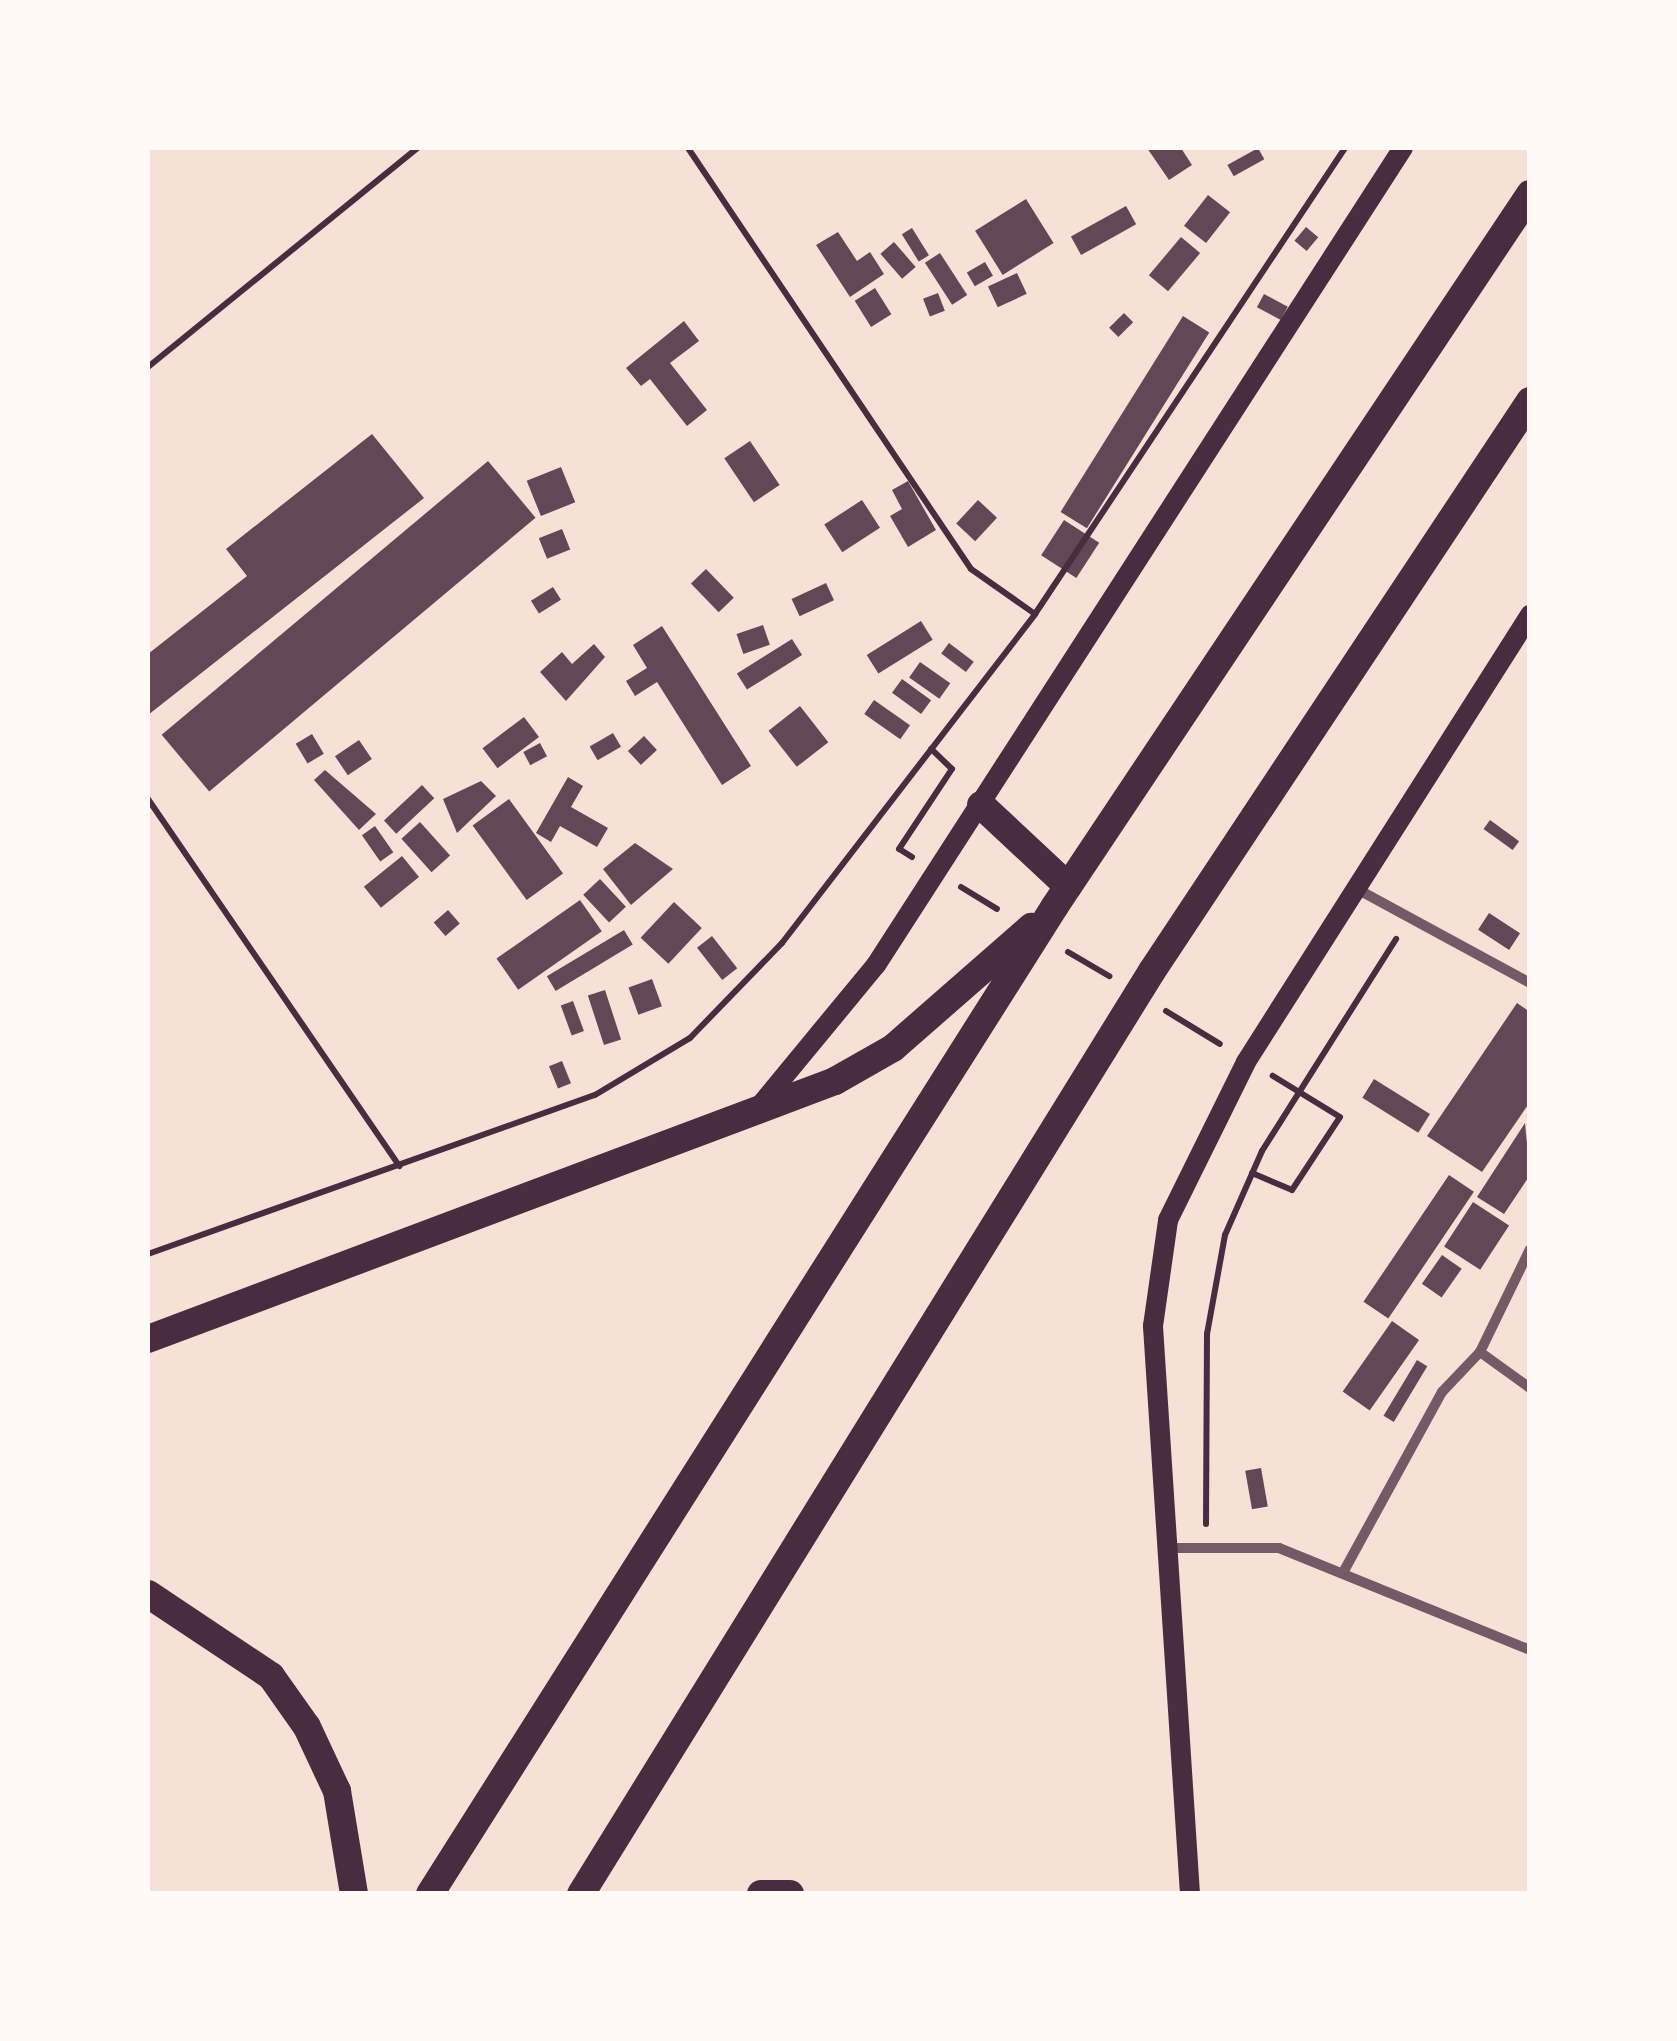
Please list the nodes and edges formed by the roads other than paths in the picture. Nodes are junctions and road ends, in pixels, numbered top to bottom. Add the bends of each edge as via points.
1 (1403, 148) edge
2 (1530, 194) edge
3 (1530, 401) edge
4 (1530, 615) edge
5 (981, 805) junction
6 (1356, 888) junction
7 (1061, 896) junction
8 (1530, 983) edge
9 (749, 1119) junction
10 (1530, 1249) edge
11 (148, 1339) edge
12 (1480, 1352) junction
13 (1530, 1388) edge
14 (1166, 1548) junction
15 (1345, 1569) junction
16 (148, 1594) edge
17 (1530, 1650) edge
18 (354, 1894) edge
19 (430, 1894) edge
20 (581, 1894) edge
21 (761, 1894) edge
22 (790, 1894) edge
23 (1190, 1894) edge

1 - 5 main road
2 - 7 highway
3 - 20 highway via 1152,971
4 - 6 main road
5 - 7 highway
5 - 9 main road via 876,964
6 - 8 street
6 - 14 main road via 1246,1062 1168,1220 1154,1326
7 - 9 highway via 893,1048
7 - 19 highway
9 - 11 highway
10 - 12 street
12 - 13 street
12 - 15 street via 1442,1392
14 - 15 street via 1279,1548
14 - 23 main road
15 - 17 street
16 - 18 highway via 227,1640 298,1714 338,1791
21 - 22 highway

